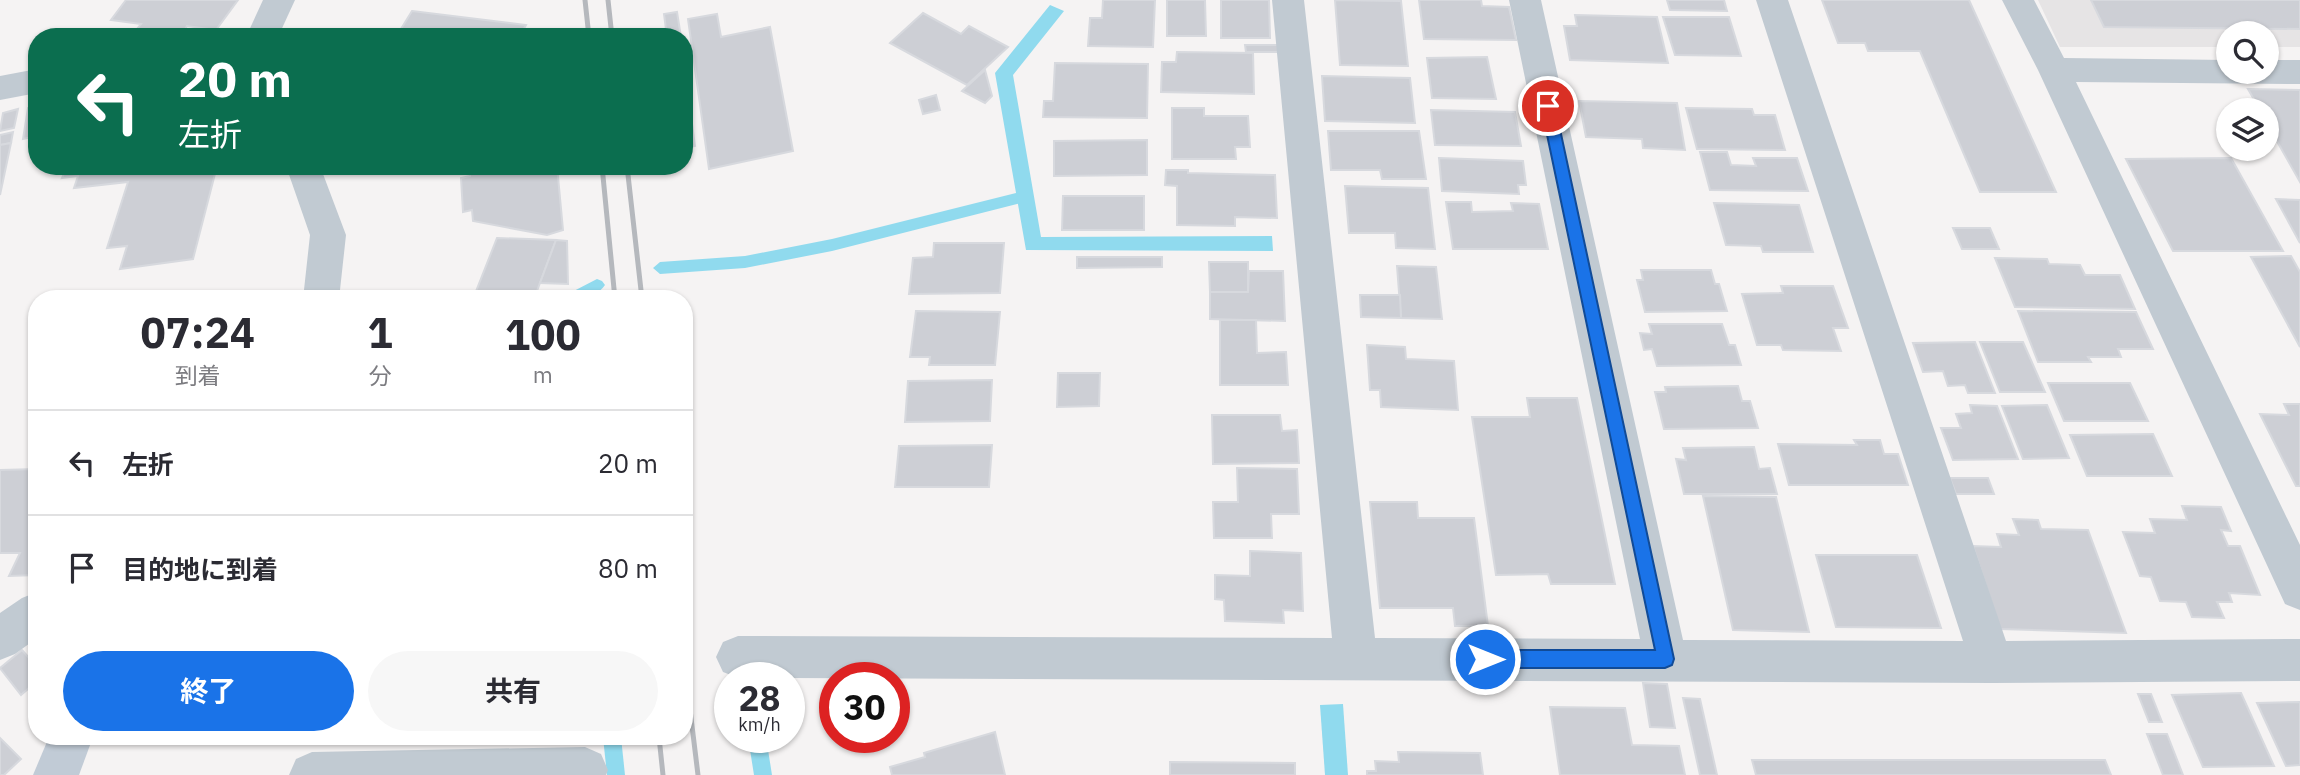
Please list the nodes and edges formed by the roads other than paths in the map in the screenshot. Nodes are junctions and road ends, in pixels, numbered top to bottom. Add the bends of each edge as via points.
1 (279, 0) edge
2 (1288, 0) edge
3 (1525, 0) edge
4 (1772, 0) edge
5 (2018, 0) edge
6 (266, 28) edge
7 (2054, 70) junction
8 (2216, 72) edge
9 (2279, 72) edge
10 (2300, 72) edge
11 (28, 83) edge
12 (0, 88) edge
13 (306, 175) edge
14 (322, 290) edge
15 (2300, 590) edge
16 (28, 619) edge
17 (0, 639) edge
18 (738, 657) dead end
19 (1356, 659) junction
20 (1665, 659) junction
21 (2300, 660) edge
22 (1992, 662) junction
23 (68, 745) edge
24 (585, 770) dead end
25 (56, 775) edge
26 (312, 775) edge

1 - 6 street
2 - 19 street
3 - 20 street
4 - 22 street
5 - 7 street
7 - 8 street
7 - 15 street
9 - 10 street
11 - 12 street
13 - 14 street via 328,235
16 - 17 street
18 - 19 street
19 - 20 street
20 - 22 street
21 - 22 street
23 - 25 street
24 - 26 street

